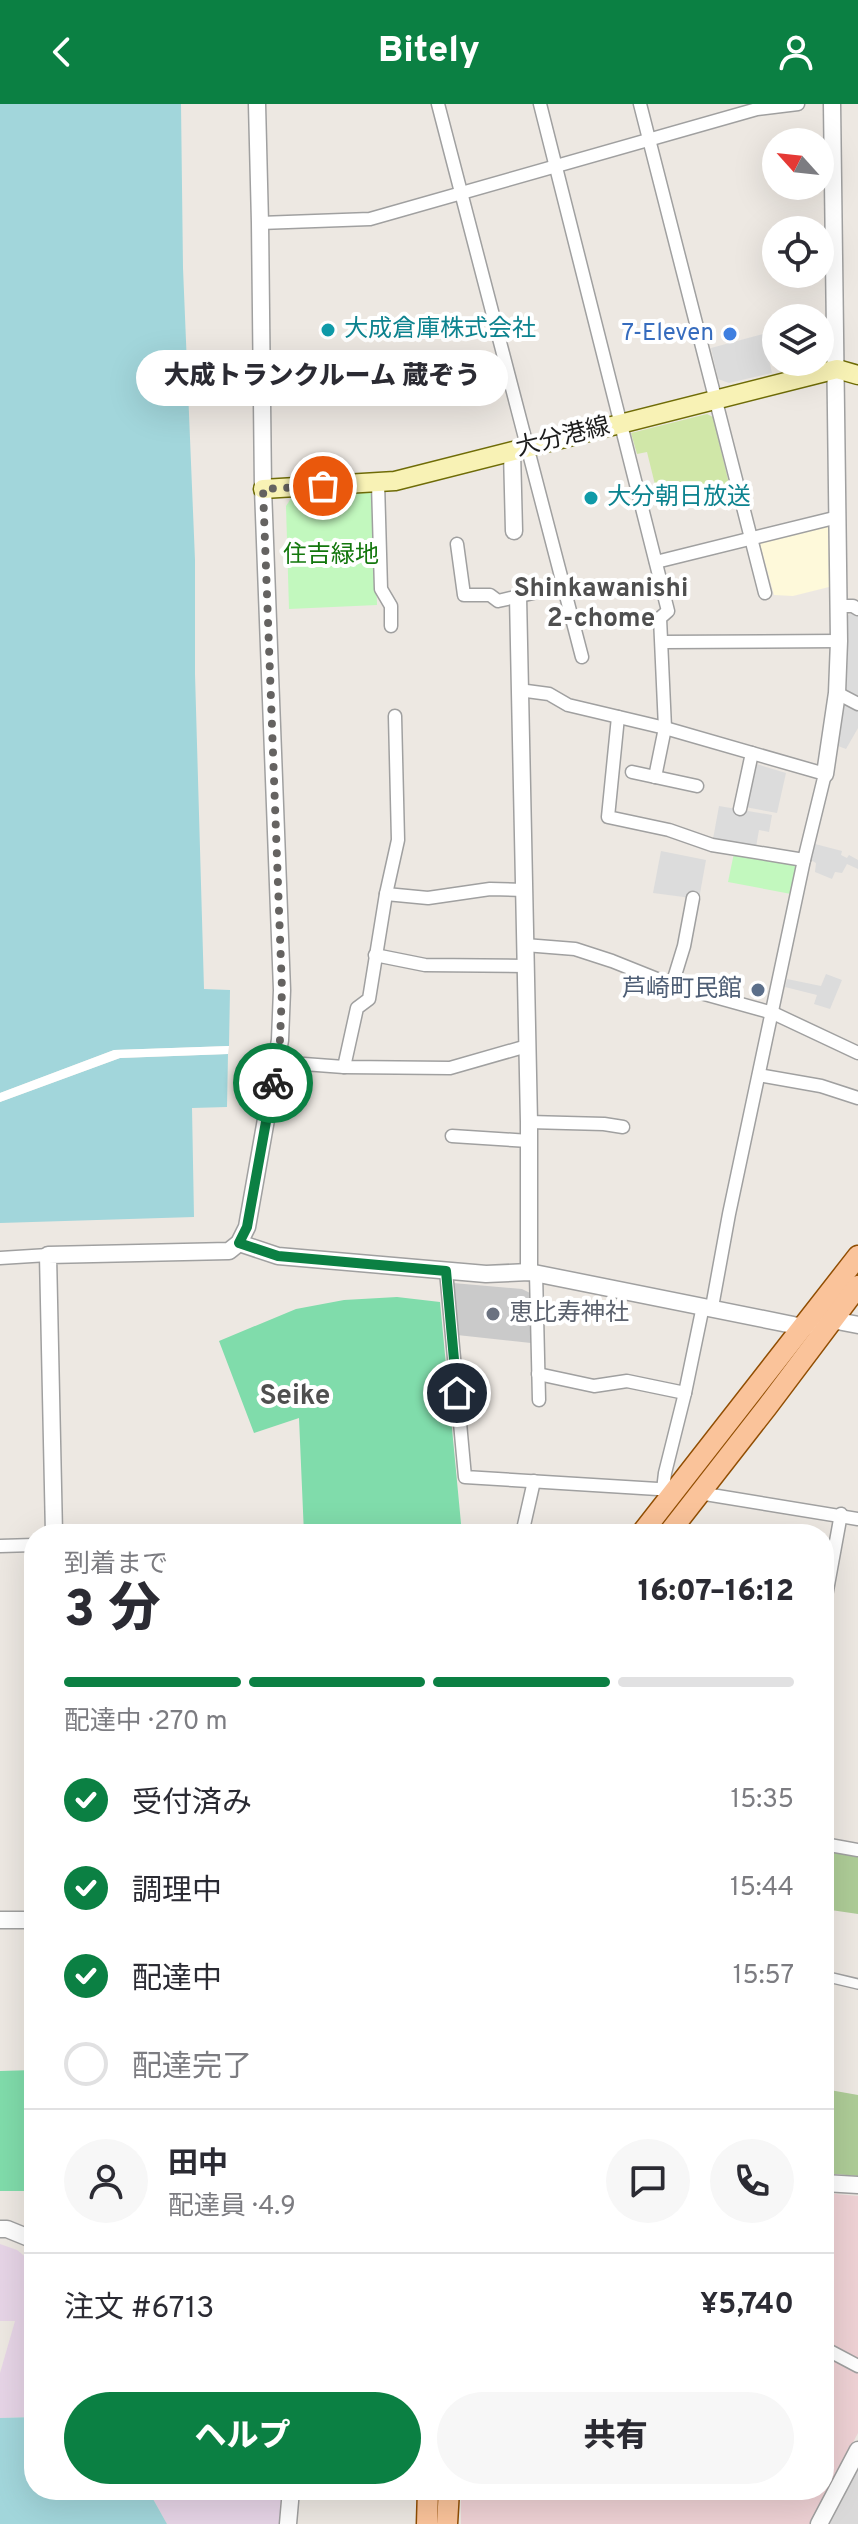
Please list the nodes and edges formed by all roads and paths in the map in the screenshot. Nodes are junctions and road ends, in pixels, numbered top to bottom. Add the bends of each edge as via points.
1 (257, 104) edge
2 (438, 104) edge
3 (540, 104) edge
4 (640, 104) edge
5 (798, 104) edge
6 (832, 104) edge
7 (649, 139) junction
8 (556, 166) junction
9 (461, 194) junction
10 (260, 223) junction
11 (837, 369) junction
12 (858, 375) edge
13 (716, 399) junction
14 (622, 423) junction
15 (519, 450) junction
16 (378, 483) junction
17 (263, 489) junction
18 (838, 517) junction
19 (514, 531) dead end
20 (751, 539) junction
21 (457, 544) dead end
22 (656, 562) junction
23 (563, 586) junction
24 (765, 593) dead end
25 (518, 596) junction
26 (838, 606) junction
27 (858, 609) edge
28 (391, 626) dead end
29 (839, 641) junction
30 (662, 642) junction
31 (582, 657) dead end
32 (519, 690) junction
33 (837, 693) junction
34 (858, 704) edge
35 (395, 716) dead end
36 (618, 717) junction
37 (665, 728) junction
38 (752, 753) junction
39 (632, 772) dead end
40 (825, 774) junction
41 (655, 777) junction
42 (697, 786) dead end
43 (740, 809) dead end
44 (701, 842) junction
45 (699, 858) dead end
46 (804, 860) junction
47 (524, 890) junction
48 (386, 894) junction
49 (693, 898) dead end
50 (525, 945) junction
51 (375, 955) junction
52 (525, 966) junction
53 (672, 985) junction
54 (773, 1013) junction
55 (527, 1046) junction
56 (858, 1053) edge
57 (277, 1062) junction
58 (344, 1067) junction
59 (759, 1075) junction
60 (858, 1098) edge
61 (529, 1122) junction
62 (623, 1127) dead end
63 (452, 1136) dead end
64 (529, 1141) junction
65 (239, 1243) junction
66 (48, 1255) junction
67 (858, 1256) edge
68 (0, 1258) edge
69 (446, 1271) junction
70 (533, 1272) junction
71 (858, 1286) edge
72 (707, 1307) junction
73 (832, 1320) junction
74 (858, 1325) edge
75 (803, 1327) junction
76 (538, 1374) junction
77 (685, 1393) junction
78 (539, 1400) dead end
79 (534, 1481) junction
80 (669, 1490) junction
81 (699, 1493) junction
82 (841, 1514) junction
83 (858, 1519) edge
84 (54, 1524) edge
85 (524, 1524) edge
86 (647, 1524) edge
87 (676, 1524) edge
88 (24, 1545) edge
89 (0, 1546) edge
90 (834, 1552) edge
91 (834, 1846) edge
92 (858, 1850) edge
93 (0, 1920) edge
94 (24, 1920) edge
95 (834, 1978) edge
96 (858, 1984) edge
97 (834, 2184) edge
98 (858, 2185) edge
99 (0, 2229) edge
100 (24, 2236) edge
101 (834, 2353) edge
102 (858, 2366) edge
103 (858, 2450) edge
104 (834, 2496) edge
105 (290, 2500) edge
106 (428, 2500) edge
107 (448, 2500) edge
108 (832, 2500) edge
109 (288, 2524) edge
110 (427, 2524) edge
111 (447, 2524) edge
112 (819, 2524) edge

1 - 10 street
2 - 9 street
3 - 8 street
4 - 7 street
5 - 7 street via 757,109
6 - 11 street
7 - 8 street
7 - 13 street
8 - 9 street
8 - 14 street
9 - 10 street via 370,219
9 - 15 street
10 - 17 street
11 - 12 main road, 大分港線
11 - 13 main road, 大分港線
11 - 18 street
13 - 14 main road, 大分港線
13 - 20 street
14 - 15 main road, 大分港線
14 - 22 street
15 - 16 main road, 大分港線
15 - 19 street
15 - 23 street
16 - 17 main road, 大分港線
16 - 28 street via 381,589 391,606
17 - 57 street via 282,990
18 - 20 street
18 - 26 street
20 - 22 street
20 - 24 street
21 - 25 street via 464,595 490,595 498,601
22 - 30 street via 668,611 660,618
23 - 25 street
23 - 31 street
25 - 32 street
26 - 27 street
26 - 29 street
29 - 30 street
29 - 33 street
30 - 37 street
32 - 36 street via 549,694 568,705
32 - 47 street
33 - 34 street
33 - 40 street
35 - 48 street via 398,840
36 - 37 street
36 - 44 street via 608,817
37 - 38 street
37 - 41 street
38 - 40 street
38 - 43 street
39 - 41 street
40 - 46 street
41 - 42 street
44 - 45 street
44 - 46 street
46 - 54 street
47 - 48 street via 428,898
47 - 50 street
48 - 51 street
49 - 53 street
50 - 52 street
50 - 53 street via 575,949
51 - 52 street via 425,965
51 - 58 street via 369,999 357,1008
52 - 55 street
53 - 54 street
54 - 56 street
54 - 59 street
55 - 58 street via 450,1068
55 - 61 street
57 - 58 street
57 - 65 street via 247,1227
59 - 60 street
59 - 72 street
61 - 62 street
61 - 64 street
63 - 64 street
64 - 70 street
65 - 66 street via 229,1251
65 - 69 street via 278,1256
66 - 68 street
66 - 84 street
67 - 75 main road
69 - 70 street
69 - 79 street via 465,1477
70 - 72 street
70 - 76 street
71 - 73 main road
72 - 75 street
72 - 77 street
73 - 74 street
73 - 75 street
73 - 81 main road
75 - 80 main road
76 - 77 street via 594,1386 627,1381
76 - 78 street
77 - 80 street via 665,1473
79 - 80 street
79 - 85 street
80 - 86 main road
81 - 82 street
81 - 87 main road
82 - 83 street
82 - 90 street
88 - 89 street
91 - 92 street
93 - 94 street
95 - 96 street
97 - 98 street
99 - 100 street
101 - 102 street
103 - 104 street
105 - 109 street
106 - 110 main road
107 - 111 main road
108 - 112 street

